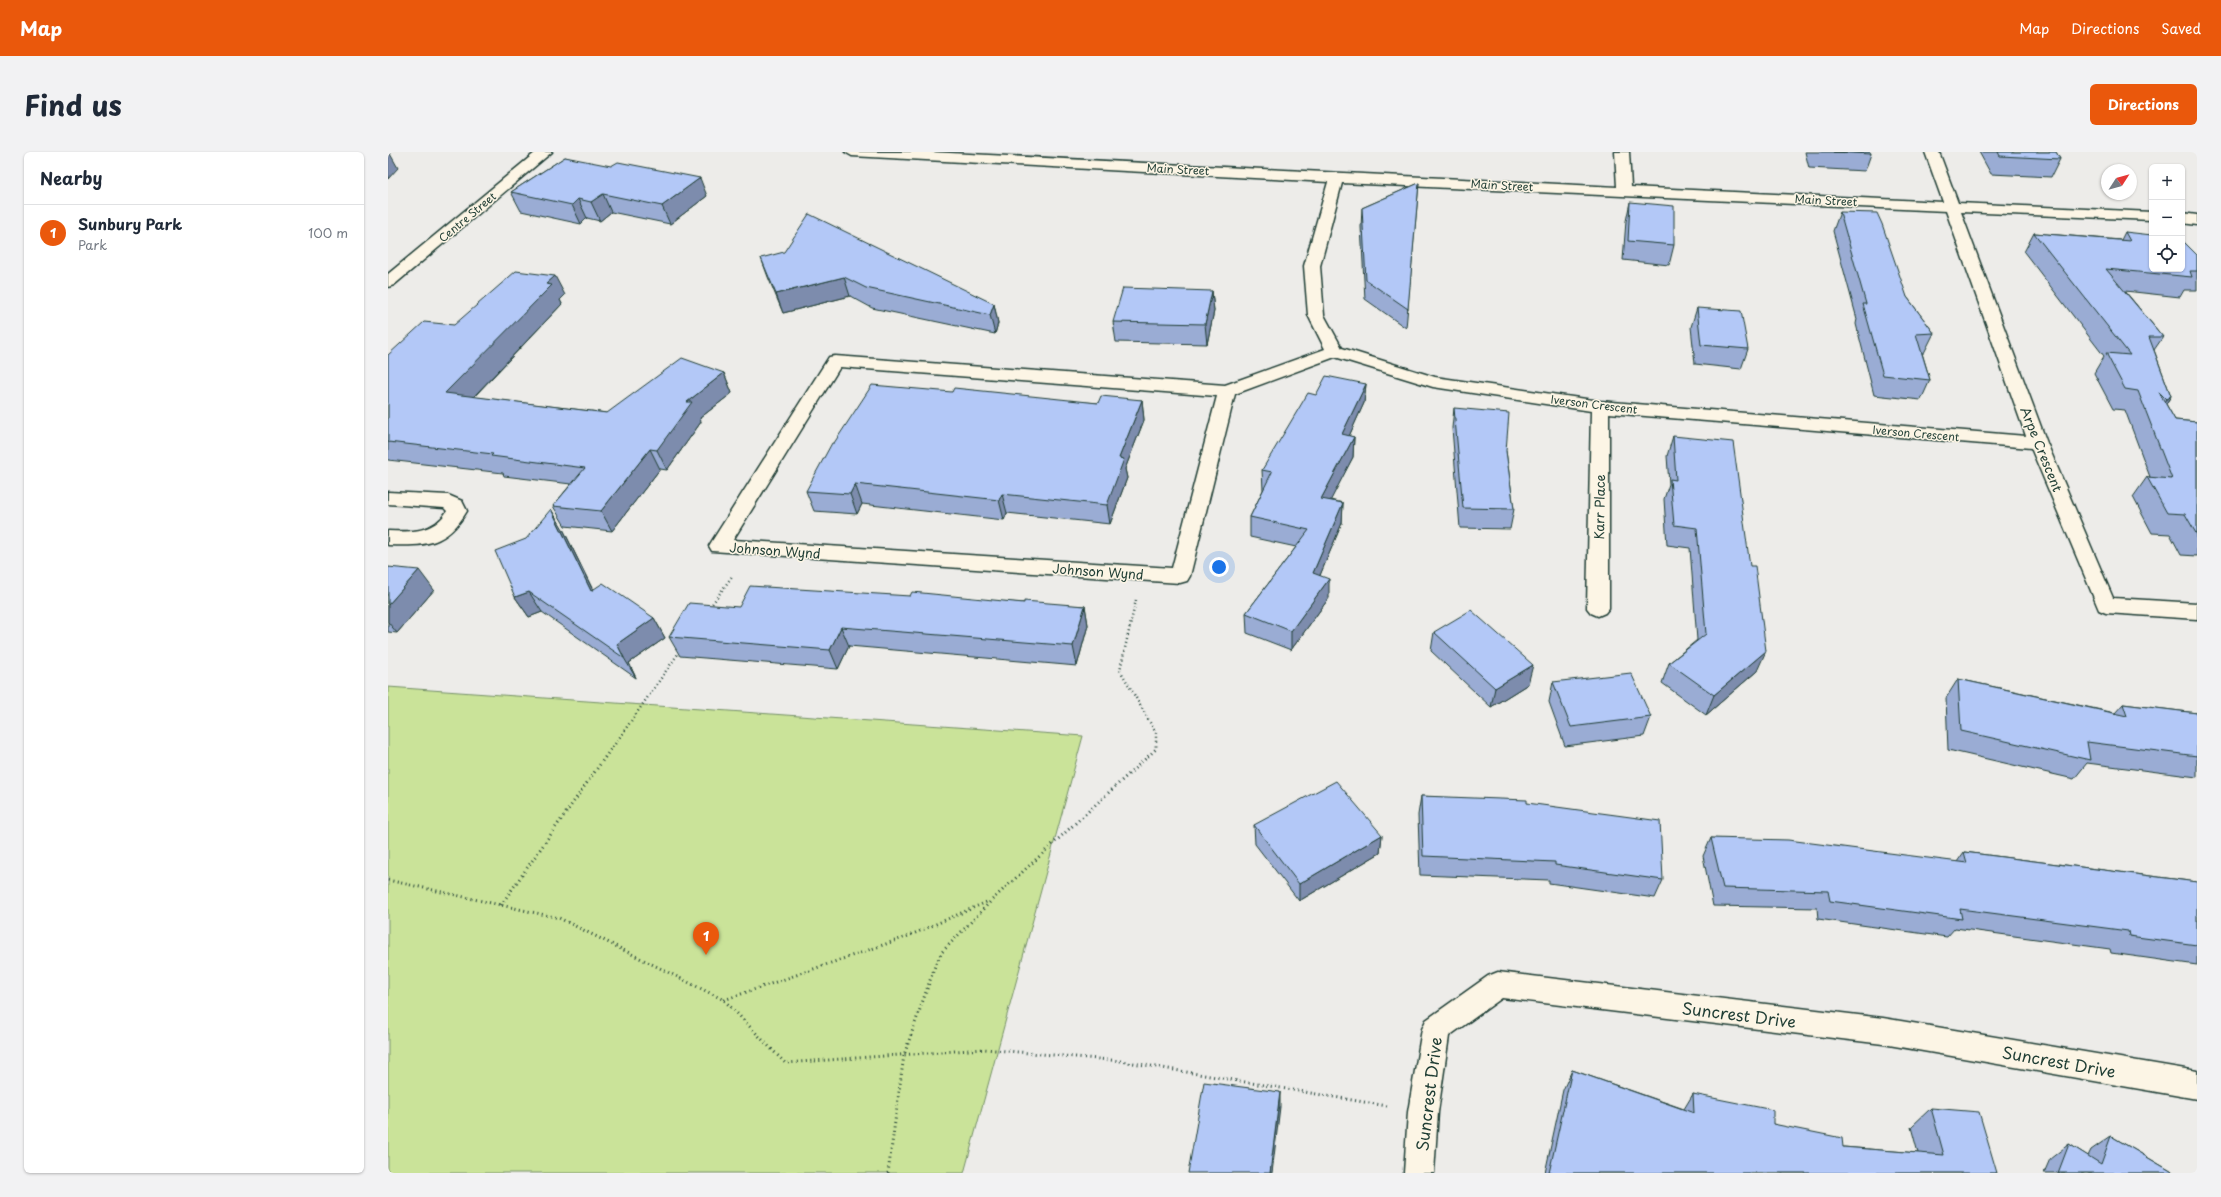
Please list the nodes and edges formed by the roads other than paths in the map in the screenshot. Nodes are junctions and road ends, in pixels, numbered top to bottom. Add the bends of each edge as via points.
1 (545, 152) edge
2 (852, 152) edge
3 (1622, 152) edge
4 (1932, 152) edge
5 (1336, 178) junction
6 (1624, 191) junction
7 (1952, 206) junction
8 (2149, 216) edge
9 (2185, 218) edge
10 (2197, 220) edge
11 (388, 282) edge
12 (1335, 351) junction
13 (1227, 391) junction
14 (1600, 407) junction
15 (2038, 443) junction
16 (388, 498) edge
17 (388, 538) edge
18 (1598, 608) dead end
19 (2197, 611) edge
20 (2197, 1085) edge
21 (1419, 1173) edge

1 - 11 street, Centre Street
2 - 5 street, Main Street
3 - 6 street
4 - 7 street, Arpe Crescent
5 - 6 street, Main Street
5 - 12 street via 1312,266 1316,315
6 - 7 street, Main Street
7 - 8 street, Main Street
7 - 15 street, Arpe Crescent
9 - 10 street
12 - 13 street, Johnson Wynd
12 - 14 street, Iverson Crescent via 1433,382
13 - 13 street, Johnson Wynd via 835,361 718,546 1180,576
14 - 15 street, Iverson Crescent
14 - 18 street, Karr Place
15 - 19 street, Arpe Crescent via 2106,606
16 - 17 street via 448,502 455,506 457,511 452,522 439,532 415,539
20 - 21 street, Suncrest Drive via 1883,1031 1498,985 1436,1029 1423,1112

